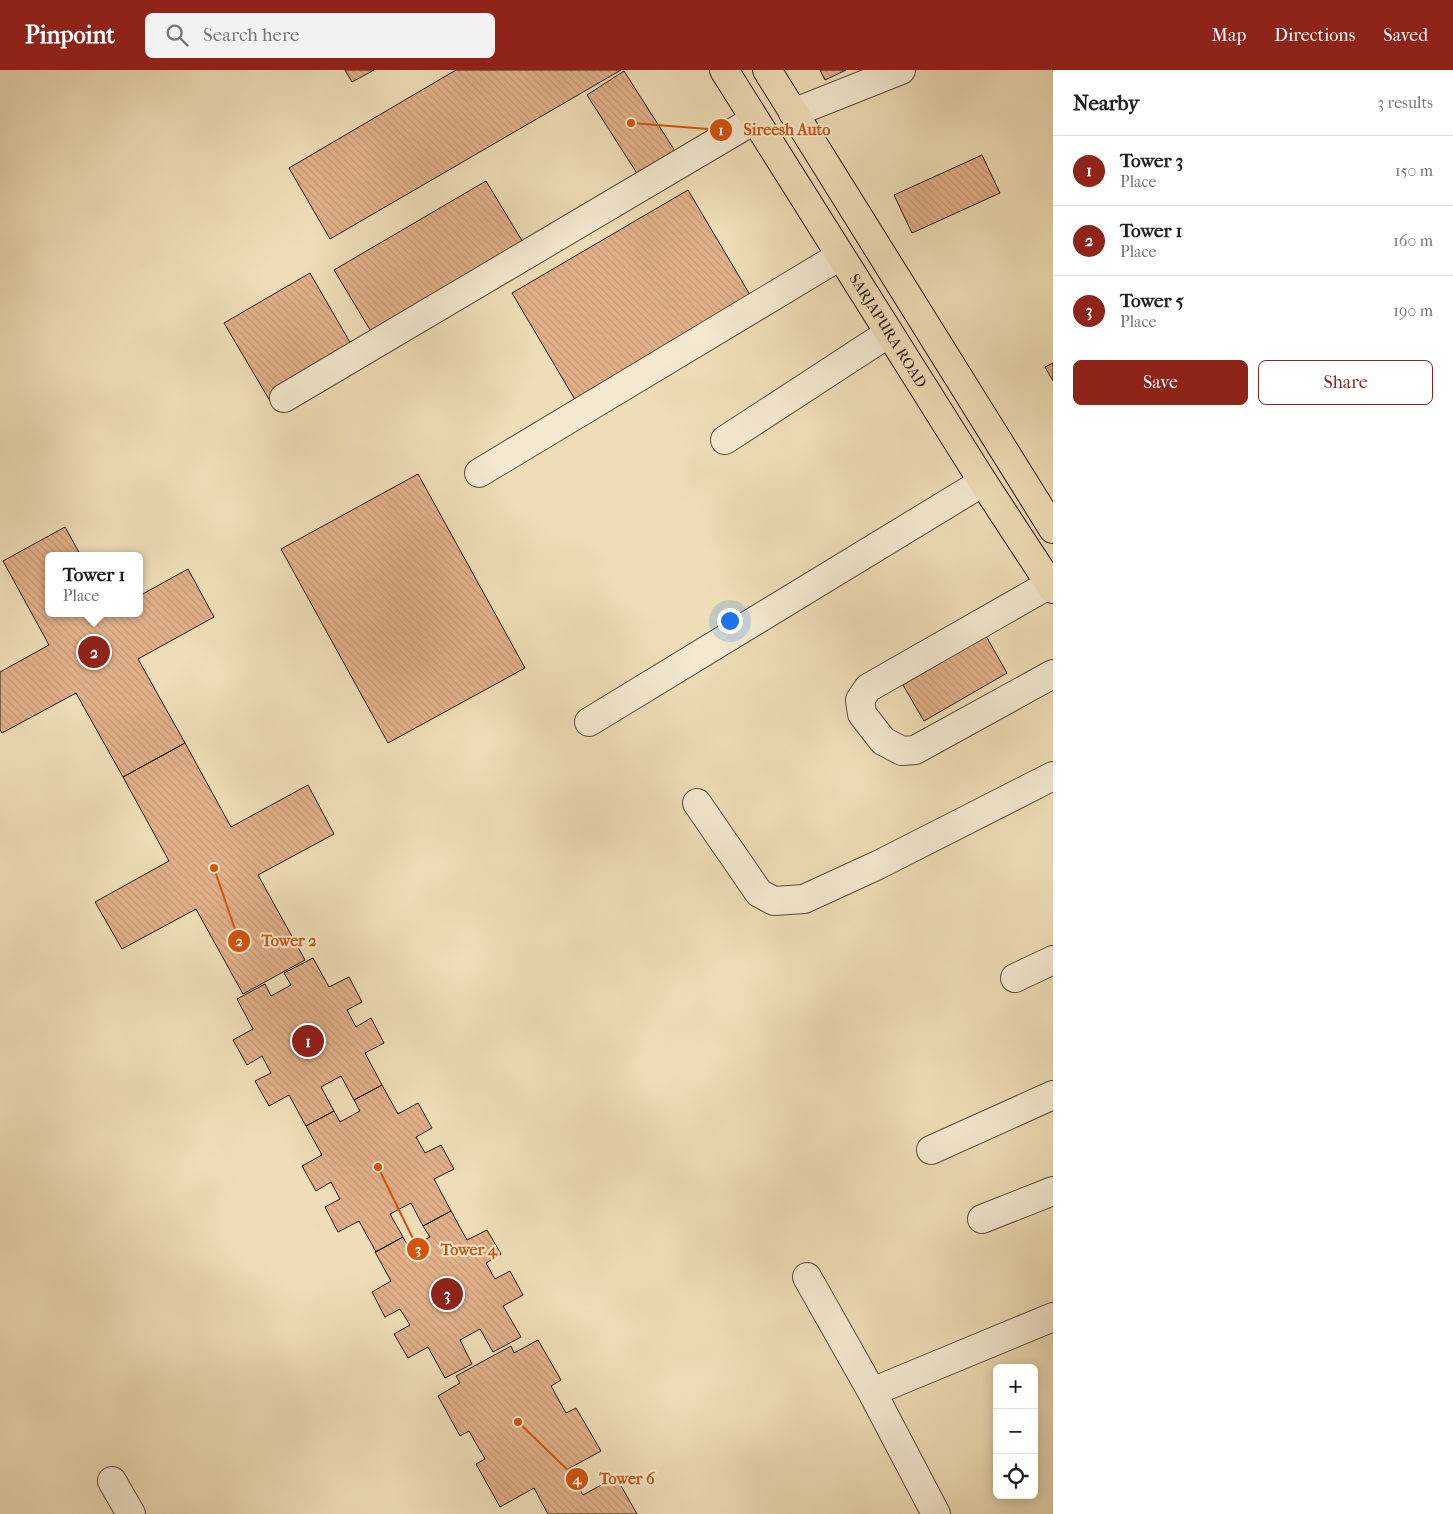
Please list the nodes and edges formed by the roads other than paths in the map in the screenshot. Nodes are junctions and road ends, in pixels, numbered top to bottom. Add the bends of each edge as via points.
1 (724, 70) edge
2 (767, 70) edge
3 (901, 70) edge
4 (793, 113) junction
5 (754, 120) junction
6 (840, 256) junction
7 (889, 333) junction
8 (284, 398) dead end
9 (725, 440) dead end
10 (479, 473) dead end
11 (983, 482) junction
12 (1053, 529) edge
13 (1051, 586) edge
14 (1053, 674) edge
15 (589, 722) dead end
16 (1053, 776) edge
17 (697, 803) dead end
18 (1053, 960) edge
19 (1015, 978) dead end
20 (1053, 1095) edge
21 (931, 1150) dead end
22 (1053, 1191) edge
23 (982, 1219) dead end
24 (807, 1277) dead end
25 (1053, 1317) edge
26 (872, 1392) junction
27 (112, 1481) dead end
28 (131, 1514) edge
29 (936, 1514) edge

1 - 5 main road, SARJAPURA ROAD
2 - 4 main road
3 - 4 street
4 - 12 main road
5 - 6 main road, SARJAPURA ROAD
5 - 8 street
6 - 7 main road, SARJAPURA ROAD
6 - 10 street
7 - 9 street
7 - 11 main road, SARJAPURA ROAD
11 - 13 main road, SARJAPURA ROAD
11 - 15 street
13 - 14 street via 868,688 860,700 862,714 883,741 902,751 915,750
16 - 17 street via 878,865 804,898 774,901 759,893
18 - 19 street
20 - 21 street
22 - 23 street
24 - 26 street
25 - 26 street
26 - 29 street
27 - 28 street

